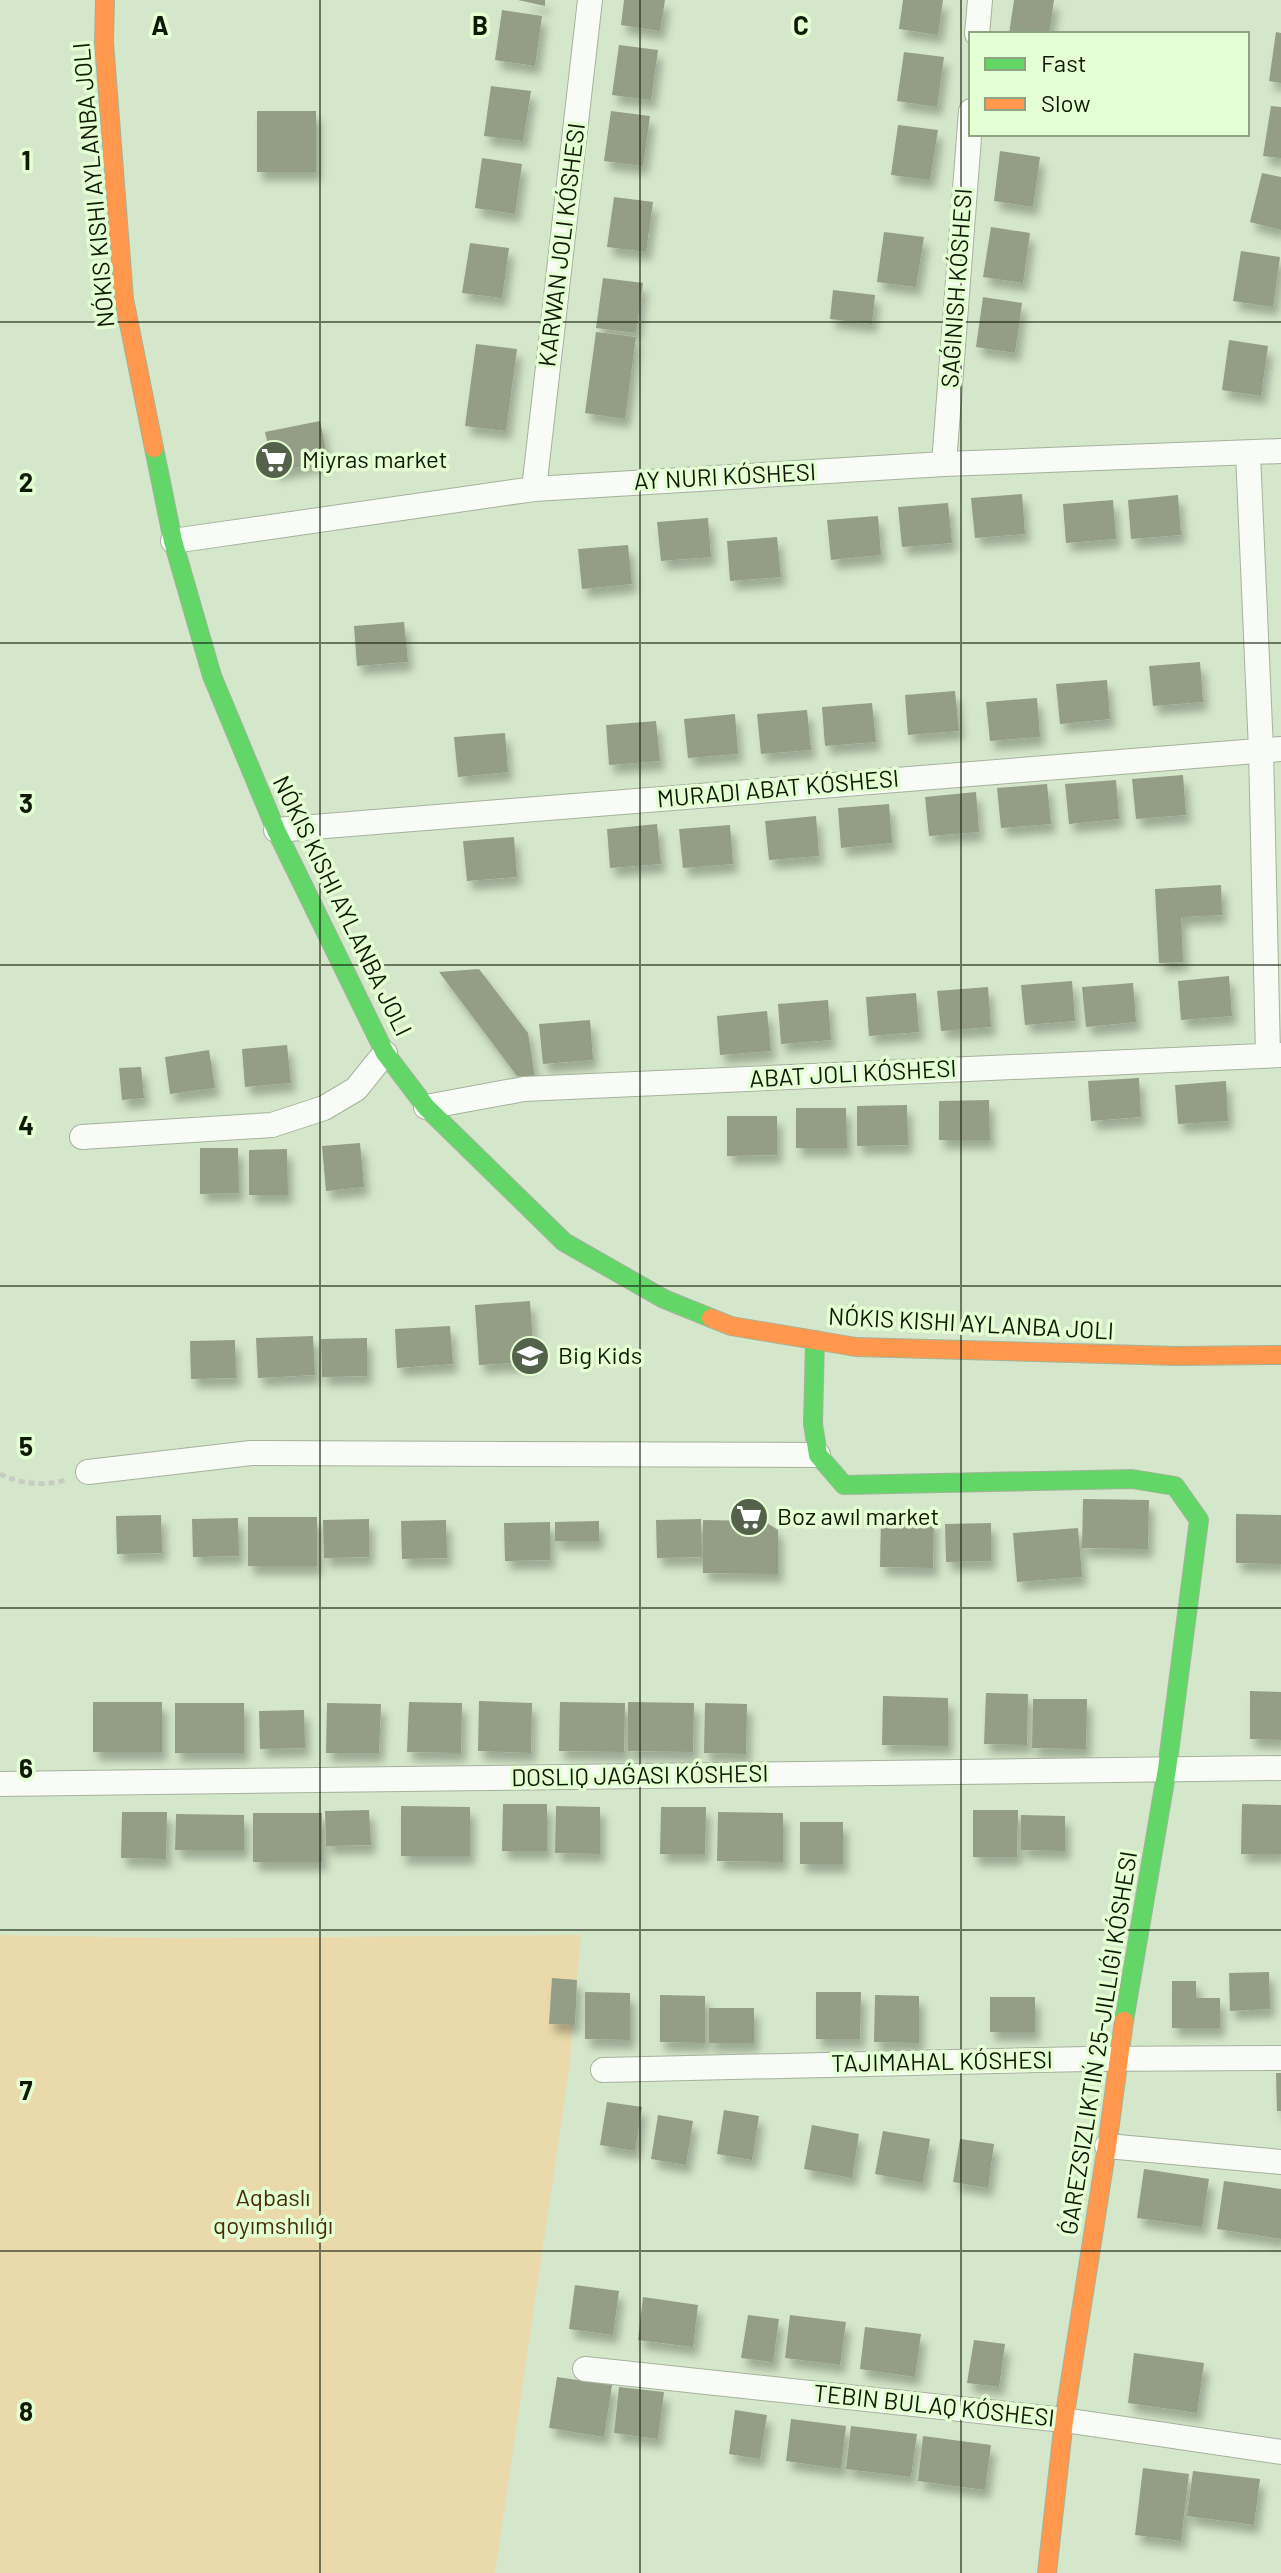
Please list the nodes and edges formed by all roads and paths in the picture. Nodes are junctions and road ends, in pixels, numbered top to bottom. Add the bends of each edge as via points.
1 (105, 0) edge
2 (590, 0) edge
3 (980, 0) edge
4 (977, 32) edge
5 (969, 136) edge
6 (1281, 451) edge
7 (1248, 453) junction
8 (944, 464) junction
9 (534, 489) junction
10 (173, 541) junction
11 (1271, 750) edge
12 (276, 830) junction
13 (385, 1053) junction
14 (1274, 1055) edge
15 (426, 1107) junction
16 (82, 1137) dead end
17 (815, 1340) junction
18 (1281, 1355) edge
19 (818, 1455) junction
20 (88, 1472) joint
21 (0, 1474) edge
22 (1281, 1768) edge
23 (1167, 1769) junction
24 (0, 1784) edge
25 (1281, 2058) edge
26 (1117, 2059) junction
27 (603, 2070) dead end
28 (1107, 2146) junction
29 (1281, 2162) edge
30 (585, 2369) dead end
31 (1064, 2420) junction
32 (1281, 2452) edge
33 (1047, 2573) edge

1 - 10 main road via 124,299
2 - 9 street
3 - 4 street
5 - 8 street
6 - 7 street
7 - 8 street
7 - 11 street
8 - 9 street
9 - 10 street
10 - 12 main road via 212,676
11 - 12 street
11 - 14 street
12 - 13 main road
13 - 15 main road
13 - 16 street via 356,1089 324,1108 272,1125
14 - 15 street via 524,1089
15 - 17 main road via 564,1242 664,1299 718,1321
17 - 18 main road via 856,1347
17 - 19 main road via 813,1424
19 - 20 street via 251,1453
19 - 23 main road via 844,1485 1132,1479 1175,1486 1199,1520
20 - 21 path via 55,1484
22 - 23 street
23 - 24 street
23 - 26 main road
25 - 26 street, TAJIMAHAL KÓSHESI
26 - 27 street, TAJIMAHAL KÓSHESI
26 - 28 main road
28 - 29 street
28 - 31 main road
30 - 31 street, TEBIN BULAQ KÓSHESI
31 - 32 street, TEBIN BULAQ KÓSHESI
31 - 33 main road

